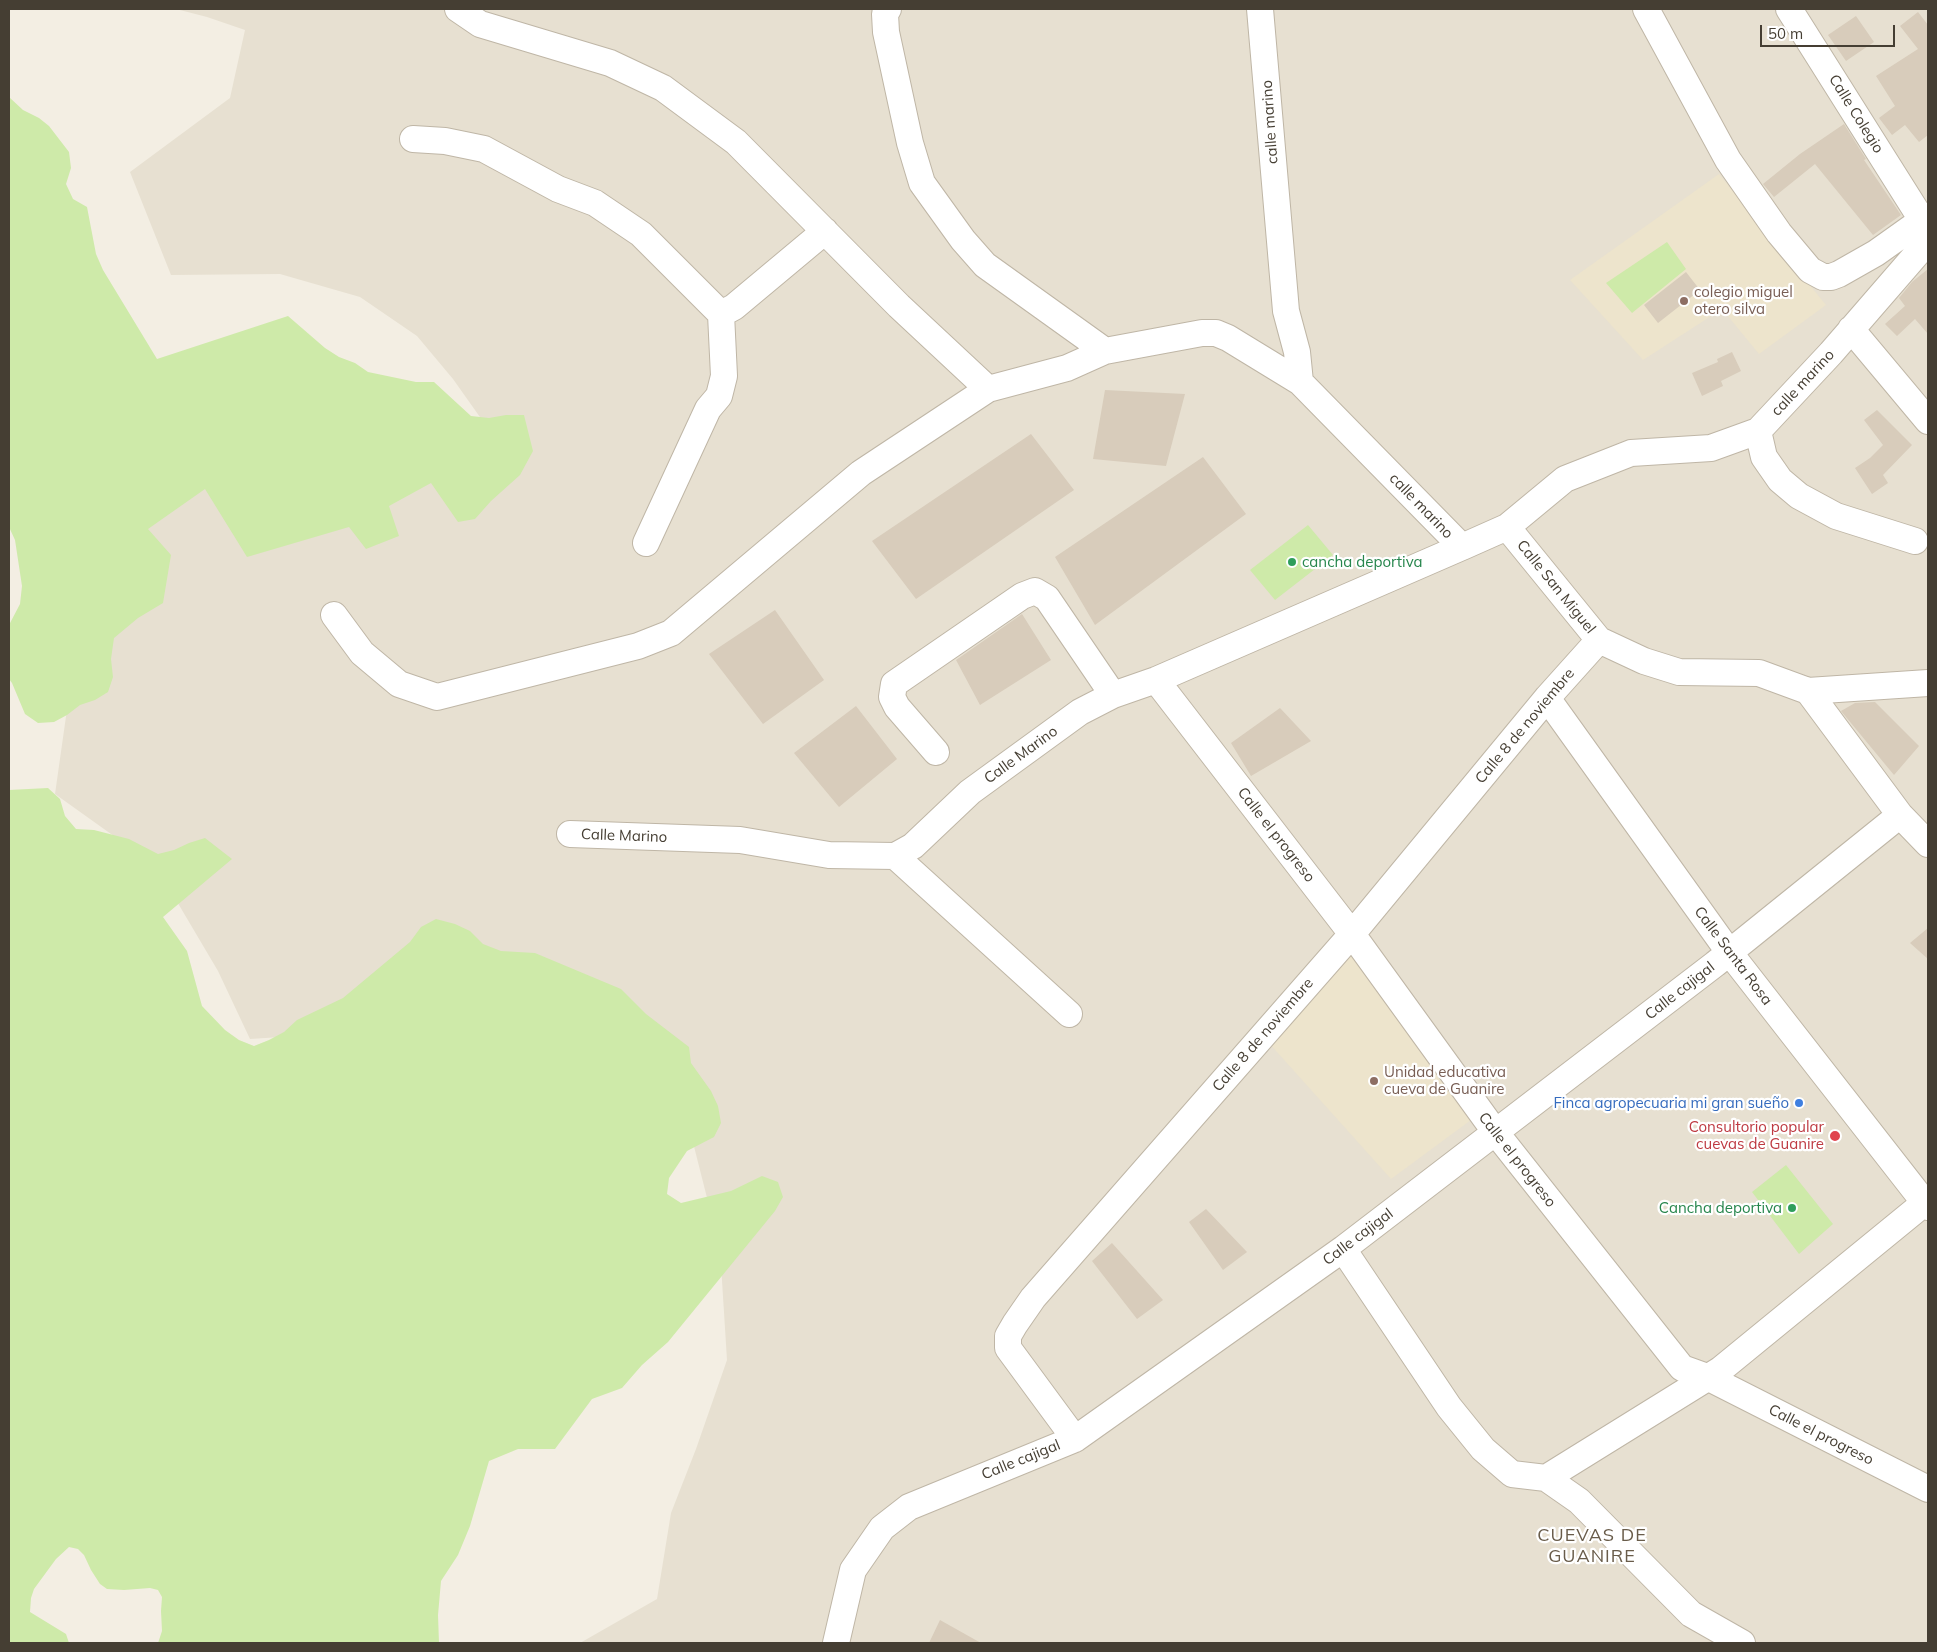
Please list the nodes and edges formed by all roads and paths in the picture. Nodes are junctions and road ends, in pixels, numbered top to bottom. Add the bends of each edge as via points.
1 (458, 9) edge
2 (888, 9) edge
3 (1260, 9) edge
4 (1646, 9) edge
5 (1789, 9) edge
6 (413, 139) dead end
7 (1926, 226) edge
8 (824, 231) junction
9 (721, 314) junction
10 (1852, 330) junction
11 (1105, 351) junction
12 (1300, 382) junction
13 (988, 390) junction
14 (1928, 421) edge
15 (1758, 431) junction
16 (1507, 527) junction
17 (1915, 541) dead end
18 (646, 543) dead end
19 (1462, 547) junction
20 (334, 615) dead end
21 (1599, 640) junction
22 (1156, 680) junction
23 (1928, 683) edge
24 (1808, 690) junction
25 (1113, 695) junction
26 (1547, 698) junction
27 (936, 752) dead end
28 (1900, 815) junction
29 (570, 834) dead end
30 (1928, 844) edge
31 (895, 856) junction
32 (1352, 934) junction
33 (1728, 952) junction
34 (1069, 1014) dead end
35 (1496, 1133) junction
36 (1927, 1203) edge
37 (1343, 1250) junction
38 (1707, 1377) junction
39 (1075, 1438) junction
40 (1546, 1478) junction
41 (1928, 1489) edge
42 (838, 1642) edge
43 (1742, 1643) edge

1 - 8 street via 480,24 610,63 663,88 736,142
2 - 11 street via 885,14 886,32 922,183 985,265
3 - 12 street, calle marino via 1286,311 1297,352
4 - 7 street via 1728,160 1779,233 1810,270 1823,277 1839,274
5 - 7 street, Calle Colegio
6 - 9 street via 484,149 558,189 595,203 641,234
7 - 10 street, calle marino
8 - 9 street
8 - 13 street
9 - 18 street via 724,376 719,396 708,409
10 - 14 street
10 - 15 street, calle marino
11 - 12 street via 1202,333 1216,334
11 - 13 street via 1067,368
12 - 19 street, calle marino
13 - 20 street via 862,474 671,633 638,646 437,697 399,684 362,653
15 - 16 street, calle marino via 1710,448 1631,453 1565,479
15 - 17 street via 1764,457 1780,480 1799,496 1836,516
16 - 19 street, calle marino
16 - 21 street, Calle San Miguel
19 - 22 street, Calle Marino
21 - 24 street, Calle San Miguel via 1644,661 1679,672 1759,673
21 - 26 street, Calle 8 de noviembre
22 - 25 street, Calle Marino
22 - 32 street, Calle el progreso
23 - 24 street, Calle San Miguel
24 - 28 street
25 - 27 street via 1047,598 1036,591 1022,596 894,684 892,697 897,707
25 - 31 street, Calle Marino via 1080,712 970,792 913,846
26 - 32 street, Calle 8 de noviembre
26 - 33 street, Calle Santa Rosa
28 - 30 street
28 - 33 street, Calle cajigal
29 - 31 street, Calle Marino via 740,840 829,855
31 - 34 street
32 - 35 street, Calle el progreso
32 - 39 street, Calle 8 de noviembre via 1033,1298 1008,1336 1008,1348
33 - 35 street, Calle cajigal
33 - 36 street, Calle Santa Rosa
35 - 37 street, Calle cajigal
35 - 38 street, Calle el progreso via 1682,1368
36 - 38 street via 1720,1370
37 - 39 street, Calle cajigal
37 - 40 street via 1449,1407 1483,1449 1512,1474
38 - 40 street
38 - 41 street, Calle el progreso
39 - 42 street, Calle cajigal via 908,1507 882,1528 853,1570
40 - 43 street via 1579,1501 1691,1614

